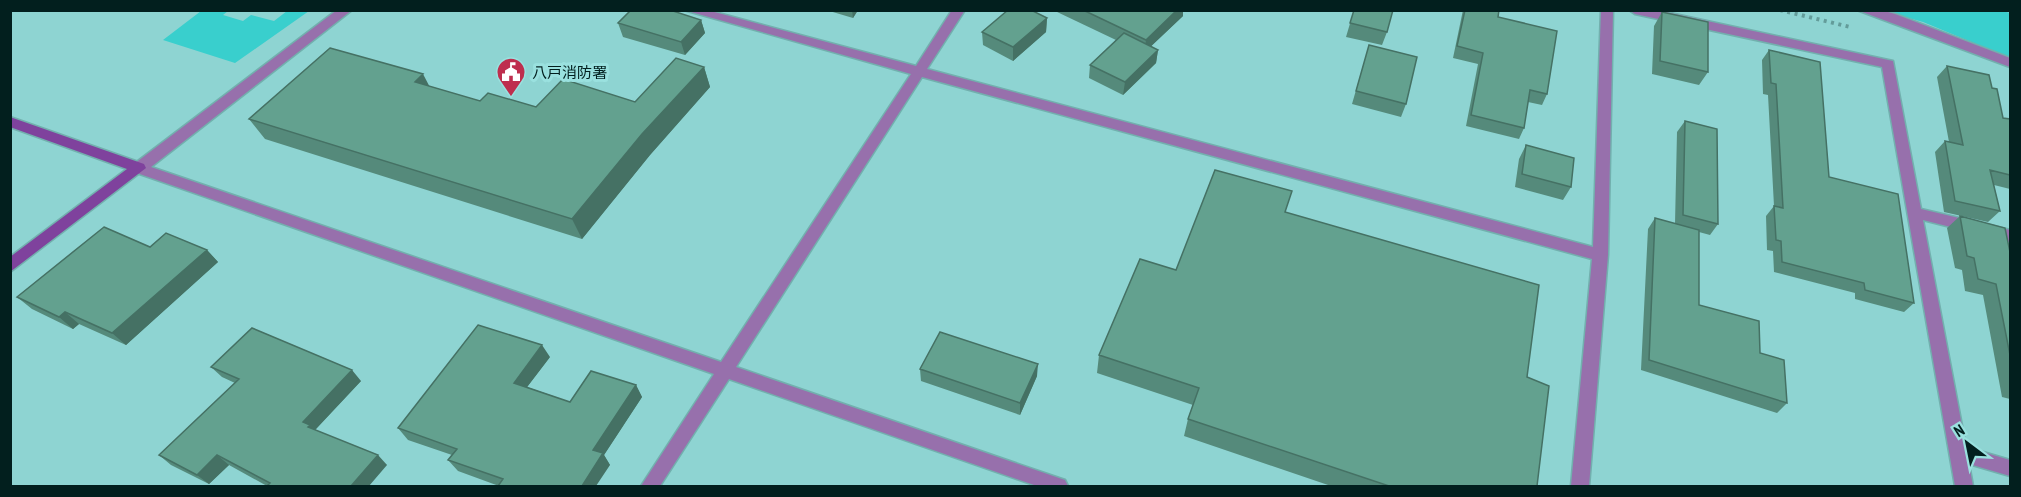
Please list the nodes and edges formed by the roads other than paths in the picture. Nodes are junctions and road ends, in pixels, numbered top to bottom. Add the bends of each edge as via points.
1 (346, 10) edge
2 (690, 10) edge
3 (959, 10) edge
4 (1607, 10) edge
5 (1635, 10) edge
6 (1863, 10) edge
7 (2010, 63) edge
8 (920, 71) junction
9 (10, 122) edge
10 (139, 168) junction
11 (1917, 213) junction
12 (2010, 236) edge
13 (1600, 255) junction
14 (10, 266) edge
15 (726, 371) junction
16 (1958, 453) junction
17 (2010, 468) edge
18 (650, 486) edge
19 (1059, 486) edge
20 (1580, 486) edge
21 (1964, 486) edge

1 - 10 street
2 - 8 street
3 - 8 street
4 - 13 street
5 - 11 street via 1888,64
6 - 7 street
8 - 13 street
8 - 15 street
9 - 10 street
10 - 14 street
10 - 15 street
11 - 12 street
11 - 16 street
13 - 20 street
15 - 18 street
15 - 19 street
16 - 17 street
16 - 21 street

